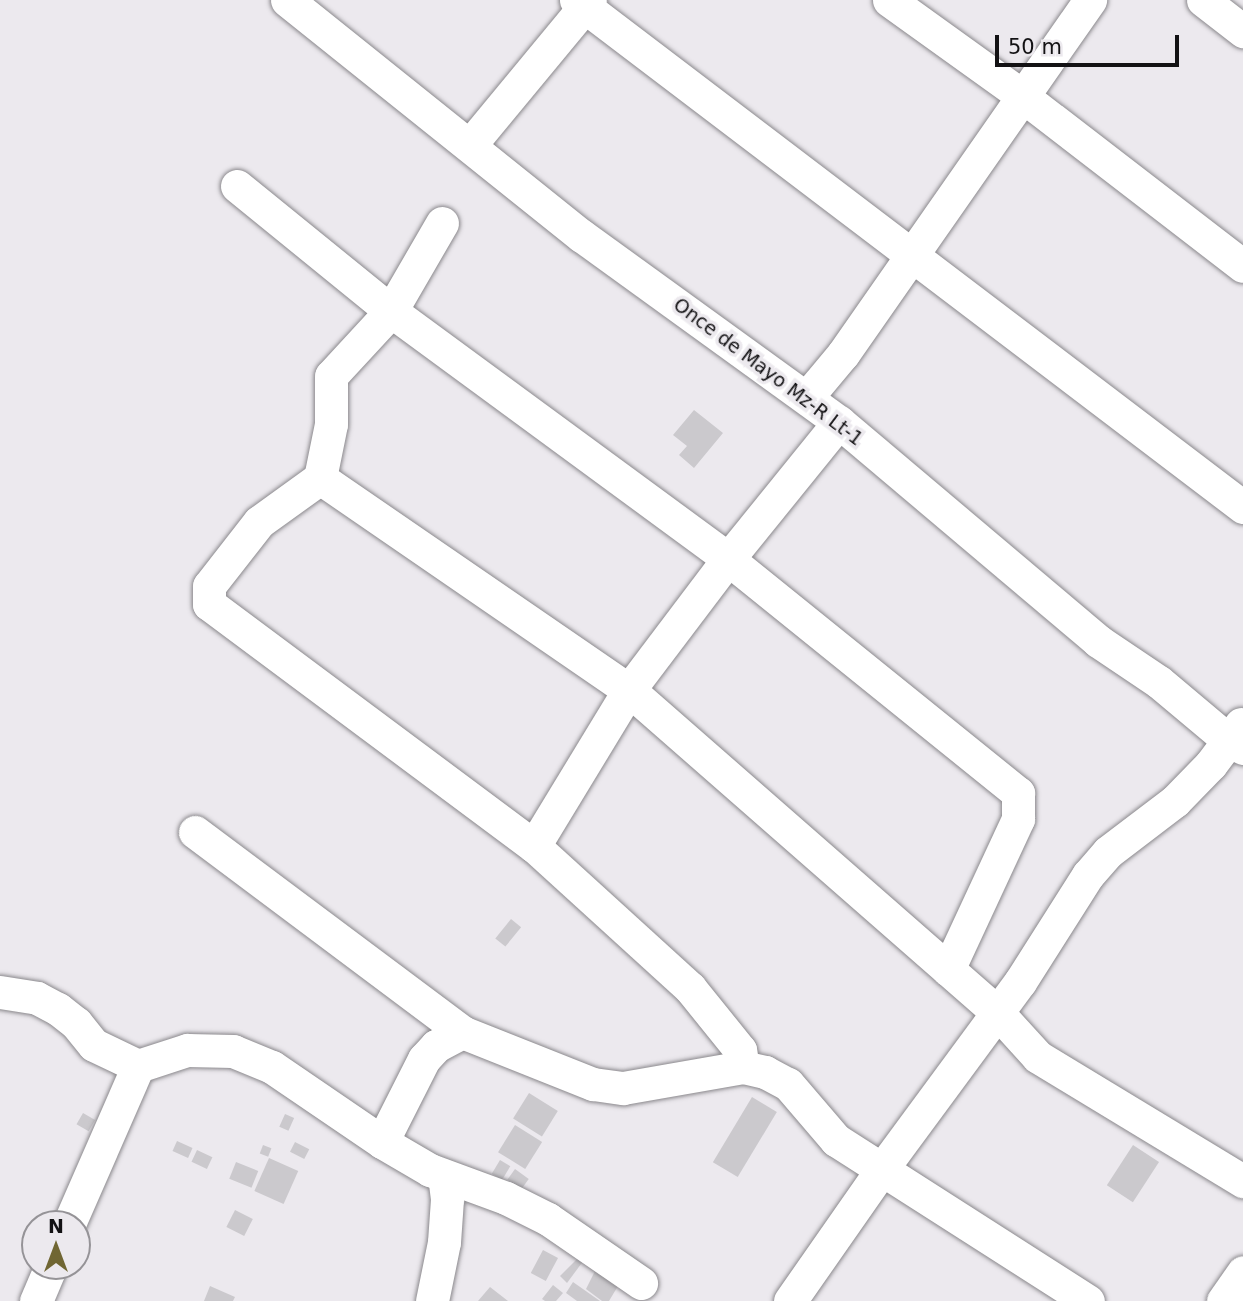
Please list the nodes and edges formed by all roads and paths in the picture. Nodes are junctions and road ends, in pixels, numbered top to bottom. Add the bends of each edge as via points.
1 (288, 0) edge
2 (889, 0) edge
3 (1090, 0) edge
4 (1203, 0) edge
5 (584, 3) edge
6 (1243, 31) edge
7 (1021, 95) junction
8 (470, 145) junction
9 (237, 186) dead end
10 (442, 223) dead end
11 (909, 256) junction
12 (1243, 267) edge
13 (391, 311) junction
14 (807, 397) junction
15 (839, 422) junction
16 (320, 478) junction
17 (1243, 507) edge
18 (728, 559) junction
19 (629, 690) junction
20 (1238, 737) edge
21 (195, 832) dead end
22 (534, 846) junction
23 (948, 970) junction
24 (0, 992) edge
25 (998, 1013) junction
26 (462, 1032) junction
27 (138, 1066) junction
28 (743, 1066) junction
29 (382, 1143) junction
30 (882, 1168) junction
31 (444, 1176) junction
32 (1243, 1181) edge
33 (75, 1210) edge
34 (1243, 1272) edge
35 (45, 1280) edge
36 (636, 1295) edge
37 (36, 1301) edge
38 (432, 1301) edge
39 (790, 1301) edge
40 (1088, 1301) edge
41 (1223, 1301) edge

1 - 8 street, Once de Mayo Mz-R Lt-1
2 - 7 street
3 - 7 street
4 - 6 street
5 - 8 street
5 - 11 street
7 - 11 street
7 - 12 street
8 - 14 street, Once de Mayo Mz-R Lt-1 via 582,236
9 - 13 street
10 - 13 street
11 - 14 street via 843,354
11 - 17 street
13 - 16 street via 331,376 331,424
13 - 18 street
14 - 15 street, Once de Mayo Mz-R Lt-1
15 - 18 street
15 - 20 street, Once de Mayo Mz-R Lt-1 via 1090,635
16 - 19 street
16 - 22 street via 260,522 209,586 209,604
18 - 19 street
18 - 23 street via 1018,793 1018,819
19 - 22 street
19 - 23 street
20 - 25 street via 1175,801 1108,852 1088,875
21 - 26 street
22 - 28 street via 690,988 740,1050
23 - 25 street
24 - 27 street via 37,998 58,1009 94,1045
25 - 30 street
25 - 32 street via 1038,1057
26 - 28 street via 593,1084 623,1088
26 - 29 street via 436,1046 424,1059
27 - 29 street via 187,1050 233,1051 272,1067
27 - 33 street
28 - 30 street via 788,1084 836,1140
29 - 31 street
30 - 39 street
30 - 40 street
31 - 36 street via 548,1219
31 - 38 street via 444,1242
34 - 41 street
35 - 37 street

